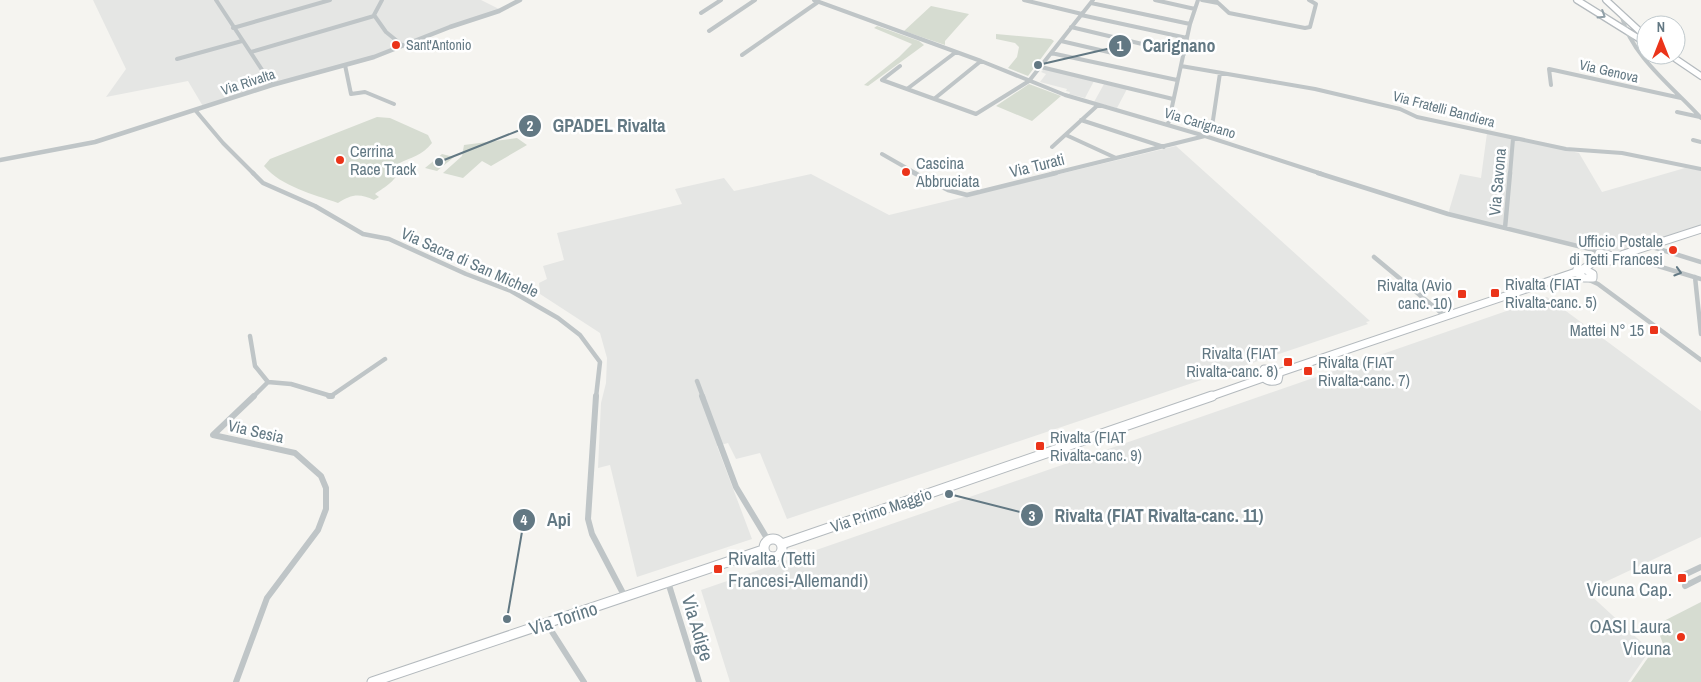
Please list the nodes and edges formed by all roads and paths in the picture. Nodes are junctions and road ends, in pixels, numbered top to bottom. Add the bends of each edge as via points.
1 (216, 0) edge
2 (330, 0) edge
3 (382, 0) edge
4 (520, 0) edge
5 (722, 0) edge
6 (755, 0) edge
7 (1024, 0) edge
8 (1155, 0) edge
9 (1198, 0) edge
10 (1202, 0) edge
11 (1309, 0) edge
12 (1577, 0) edge
13 (1607, 0) edge
14 (816, 1) edge
15 (1092, 1) edge
16 (1217, 2) edge
17 (1195, 8) junction
18 (701, 13) dead end
19 (1082, 14) junction
20 (374, 16) junction
21 (1622, 17) junction
22 (1190, 24) junction
23 (1636, 27) edge
24 (234, 28) junction
25 (1071, 28) junction
26 (1636, 28) edge
27 (1627, 30) junction
28 (709, 31) dead end
29 (1636, 36) edge
30 (391, 37) junction
31 (1187, 38) junction
32 (242, 41) junction
33 (1061, 41) junction
34 (402, 45) junction
35 (394, 48) junction
36 (250, 52) junction
37 (956, 52) junction
38 (1051, 53) junction
39 (1117, 54) dead end
40 (1184, 54) junction
41 (742, 55) dead end
42 (177, 60) dead end
43 (982, 61) junction
44 (345, 65) junction
45 (1684, 65) edge
46 (1685, 65) edge
47 (1686, 65) edge
48 (900, 66) dead end
49 (1181, 66) junction
50 (1041, 67) junction
51 (1688, 67) junction
52 (1220, 73) junction
53 (1701, 75) edge
54 (1177, 80) junction
55 (1029, 81) junction
56 (272, 85) junction
57 (1551, 85) dead end
58 (907, 89) junction
59 (1681, 98) junction
60 (934, 99) junction
61 (1173, 99) junction
62 (394, 104) dead end
63 (1098, 104) junction
64 (196, 111) junction
65 (1677, 112) dead end
66 (1701, 117) edge
67 (1081, 120) junction
68 (1168, 125) junction
69 (1066, 135) junction
70 (1205, 136) junction
71 (1513, 139) junction
72 (1693, 140) dead end
73 (1701, 142) edge
74 (1052, 147) dead end
75 (1164, 147) junction
76 (882, 154) dead end
77 (1116, 158) junction
78 (0, 160) edge
79 (1701, 169) edge
80 (1505, 228) junction
81 (1701, 228) edge
82 (1648, 246) junction
83 (1627, 253) junction
84 (1374, 257) dead end
85 (1606, 257) junction
86 (1701, 262) edge
87 (1588, 277) junction
88 (1698, 278) edge
89 (1445, 316) junction
90 (1701, 334) edge
91 (250, 336) dead end
92 (1700, 358) edge
93 (385, 359) dead end
94 (697, 381) dead end
95 (268, 382) junction
96 (768, 540) junction
97 (782, 544) junction
98 (763, 550) junction
99 (1701, 567) edge
100 (1684, 575) dead end
101 (1701, 578) edge
102 (668, 582) junction
103 (1685, 586) dead end
104 (625, 598) junction
105 (546, 624) junction
106 (236, 682) edge
107 (372, 682) edge
108 (584, 682) edge
109 (699, 682) edge

1 - 24 street
2 - 24 street
3 - 20 street
4 - 34 street, Via Rivalta via 499,11
5 - 18 street
6 - 28 street
7 - 19 street
8 - 17 street
9 - 17 street
10 - 16 street
11 - 16 street via 1316,4 1310,27 1304,28 1229,13
12 -> 27 main road
13 - 21 main road
13 - 23 main road
14 - 37 street, Via Carignano
14 - 41 street
15 - 19 street
15 - 22 street
17 - 22 street
19 - 25 street
19 - 31 street
20 - 30 street
20 - 36 street
21 - 26 main road
21 - 27 street
22 - 31 street
24 - 32 street
25 - 33 street
25 - 40 street
27 - 29 main road
27 - 59 street
30 - 34 street
30 - 35 street
31 - 40 street
32 - 36 street
32 - 42 street
33 - 38 street
33 - 39 street
34 - 35 street, Via Rivalta
35 - 44 street, Via Rivalta
36 - 56 street
37 - 43 street, Via Carignano
37 - 58 street
38 - 50 street
38 - 54 street
40 - 49 street
43 - 55 street, Via Carignano
43 - 60 street
44 - 56 street, Via Rivalta
44 - 62 street via 351,94 365,92
45 - 51 main road
46 - 51 main road
47 - 53 main road
48 - 58 street via 882,80
49 - 52 street, Via Fratelli Bandiera
49 - 54 street
50 - 55 street
50 - 61 street
51 - 53 main road
52 - 70 street via 1213,120
52 - 71 street, Via Fratelli Bandiera via 1315,89
54 - 61 street
55 - 60 street via 976,114
55 - 63 street, Via Carignano
56 - 64 street, Via Rivalta
57 - 59 street, Via Genova via 1548,69
58 - 60 street
59 - 66 street
61 - 68 street
63 - 67 street
63 - 68 street, Via Carignano
64 - 78 street, Via Rivalta via 105,140
64 - 104 street, Via Sacra di San Michele via 263,183 315,206 363,234 389,239 511,291 558,318 580,335 600,362 588,519 592,534
65 - 66 street
67 - 69 street
67 - 75 street
68 - 70 street, Via Carignano
69 - 74 street
69 - 77 street
70 - 75 street, Via Turati
70 - 80 street, Via Carignano via 1389,196
71 - 79 street, Via Fratelli Bandiera via 1566,149 1622,153
71 - 80 street, Via Savona
72 - 73 street
75 - 77 street, Via Turati
76 - 77 street, Via Turati via 929,180 967,195
80 - 85 street, Via Carignano via 1586,248
81 - 82 main road
82 - 83 main road
82 - 86 street
83 - 85 main road
83 -> 88 street via 1645,262
84 - 89 street
85 - 87 main road via 1592,267
85 - 87 main road via 1583,269 1576,269
87 - 89 main road via 1562,276
87 - 92 street
88 - 90 street
89 - 97 main road, Via Primo Maggio via 1278,373 1264,369 1263,378
91 - 95 street via 255,366
93 - 95 street via 331,396 291,384
94 - 96 street via 736,487
95 - 106 street, Via Sesia via 213,435 295,453 321,476 326,488 326,509 313,539 267,598
96 - 97 main road via 777,539
96 - 98 main road
97 - 98 main road via 782,551 775,556 768,556
98 - 102 main road
99 - 100 street
101 - 103 street
102 - 104 main road, Via Torino
102 - 109 street, Via Adige
104 - 105 main road, Via Torino
105 - 107 main road, Via Torino
105 - 108 street

